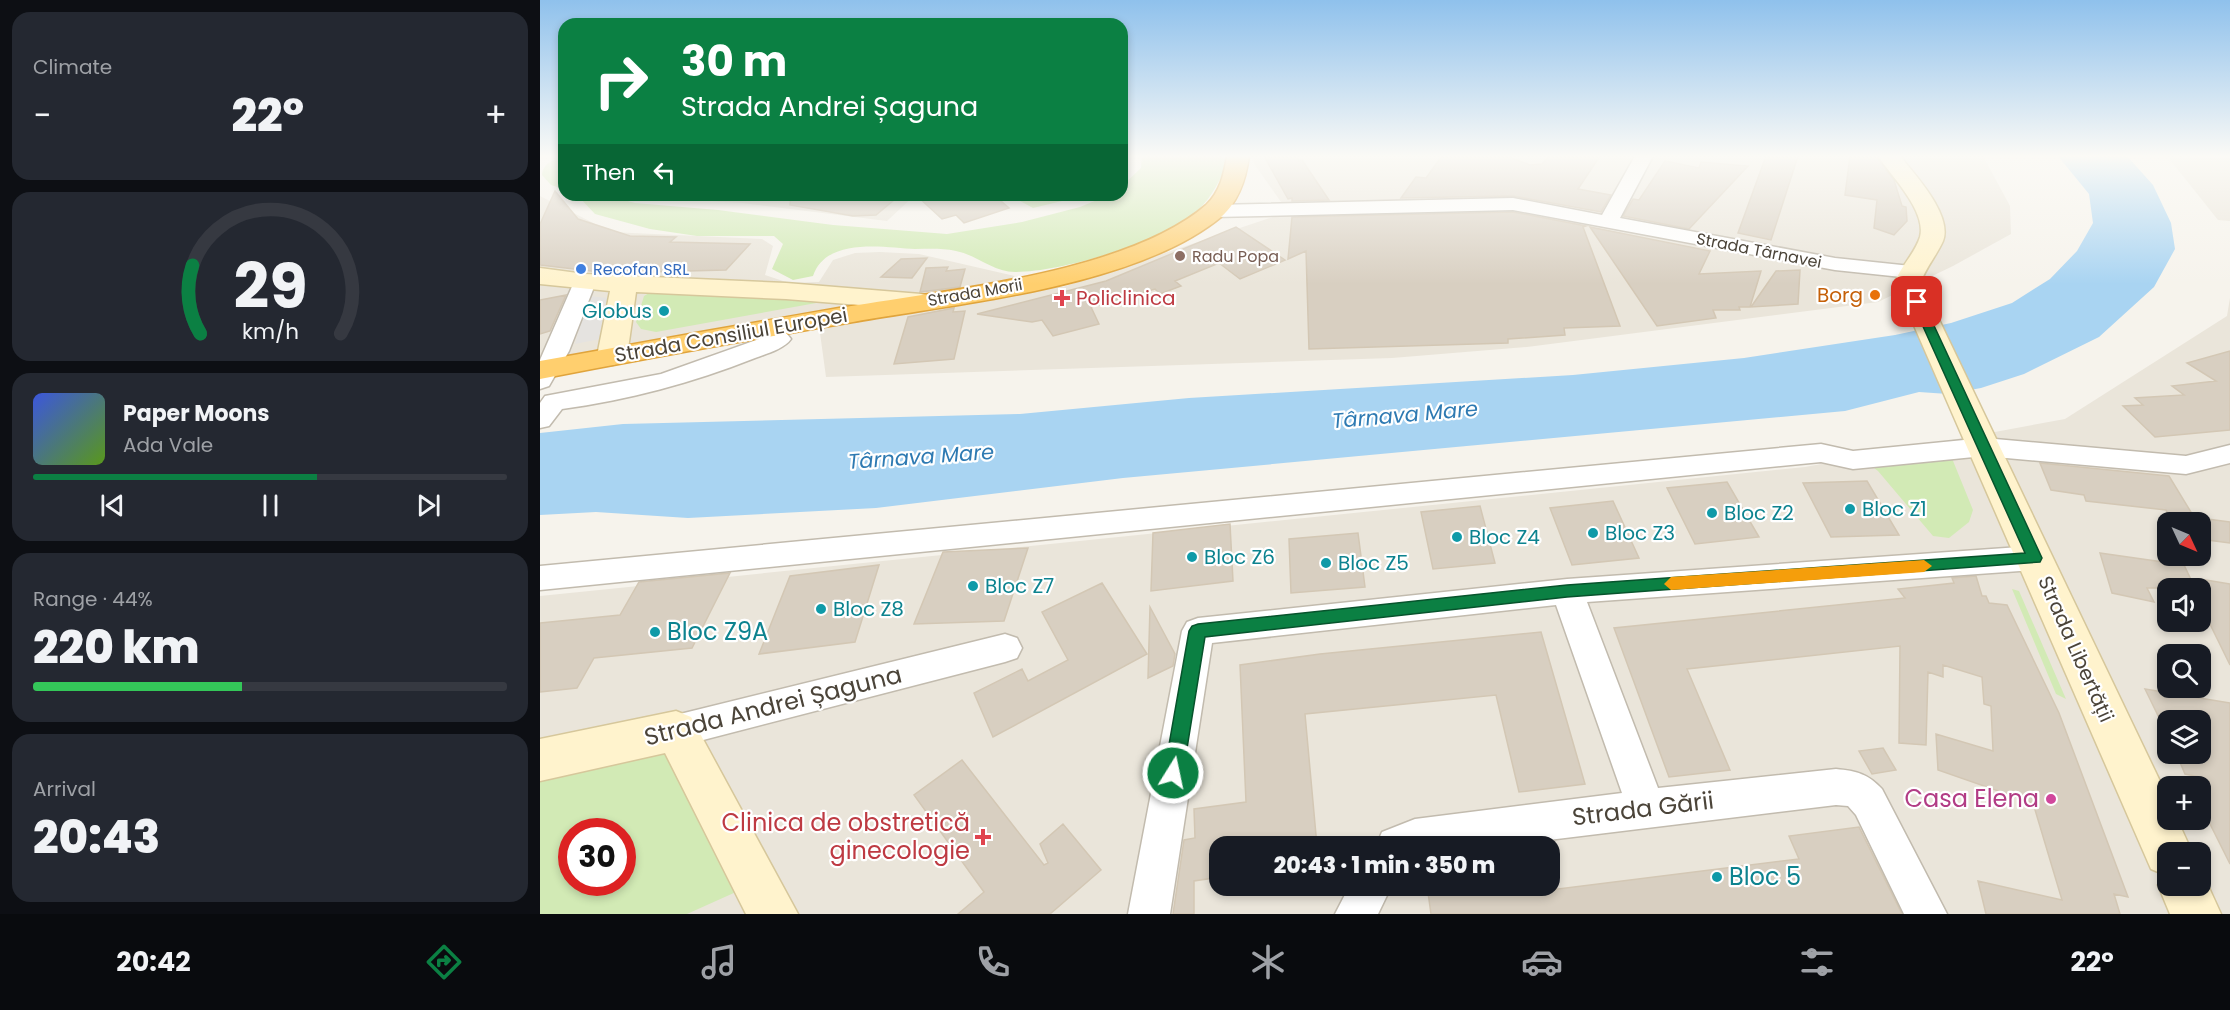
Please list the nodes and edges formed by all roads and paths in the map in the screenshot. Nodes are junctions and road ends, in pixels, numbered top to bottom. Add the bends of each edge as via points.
1 (1223, 199) edge
2 (1621, 199) edge
3 (1919, 199) edge
4 (1214, 211) junction
5 (1608, 222) junction
6 (540, 276) edge
7 (1910, 277) junction
8 (585, 282) junction
9 (624, 284) junction
10 (921, 302) junction
11 (779, 339) dead end
12 (612, 356) junction
13 (654, 361) dead end
14 (544, 388) edge
15 (634, 390) junction
16 (1981, 442) junction
17 (2230, 454) edge
18 (2186, 465) junction
19 (2230, 475) edge
20 (2035, 558) junction
21 (540, 578) edge
22 (1567, 591) junction
23 (1005, 648) dead end
24 (676, 731) junction
25 (540, 760) edge
26 (1646, 807) junction
27 (1430, 836) edge
28 (2163, 842) edge
29 (1366, 896) edge
30 (2188, 896) edge
31 (773, 914) edge
32 (1149, 914) edge
33 (1356, 914) edge
34 (1926, 914) edge
35 (2196, 914) edge

1 - 4 highway, Strada Morii
2 - 5 street
3 - 7 street via 1933,223 1932,238
4 - 5 street, Strada Târnavei via 1490,203
4 - 10 highway, Strada Morii via 1179,233 1113,260 1029,282
5 - 7 street, Strada Târnavei
6 - 8 street, Strada Morii
7 - 16 street, Strada Libertății
8 - 9 street, Strada Morii
8 - 14 street
9 - 10 street, Strada Morii
9 - 12 street
10 - 12 highway, Strada Consiliul Europei
11 - 15 street via 746,354
12 - 14 highway, Strada Consiliul Europei
13 - 15 street
14 - 15 street
16 - 18 street
16 - 20 street, Strada Libertății
16 - 21 street via 1853,460 1821,453
17 - 18 street
18 - 19 street
20 - 22 street
20 - 28 street, Strada Libertății
22 - 26 street
22 - 32 street via 1198,631
23 - 24 street, Strada Andrei Șaguna
24 - 25 street, Strada Andrei Șaguna
24 - 31 street
26 - 27 street, Strada Gării
26 - 34 street, Strada Gării via 1836,787 1857,789 1869,802
29 - 33 street
30 - 35 street

